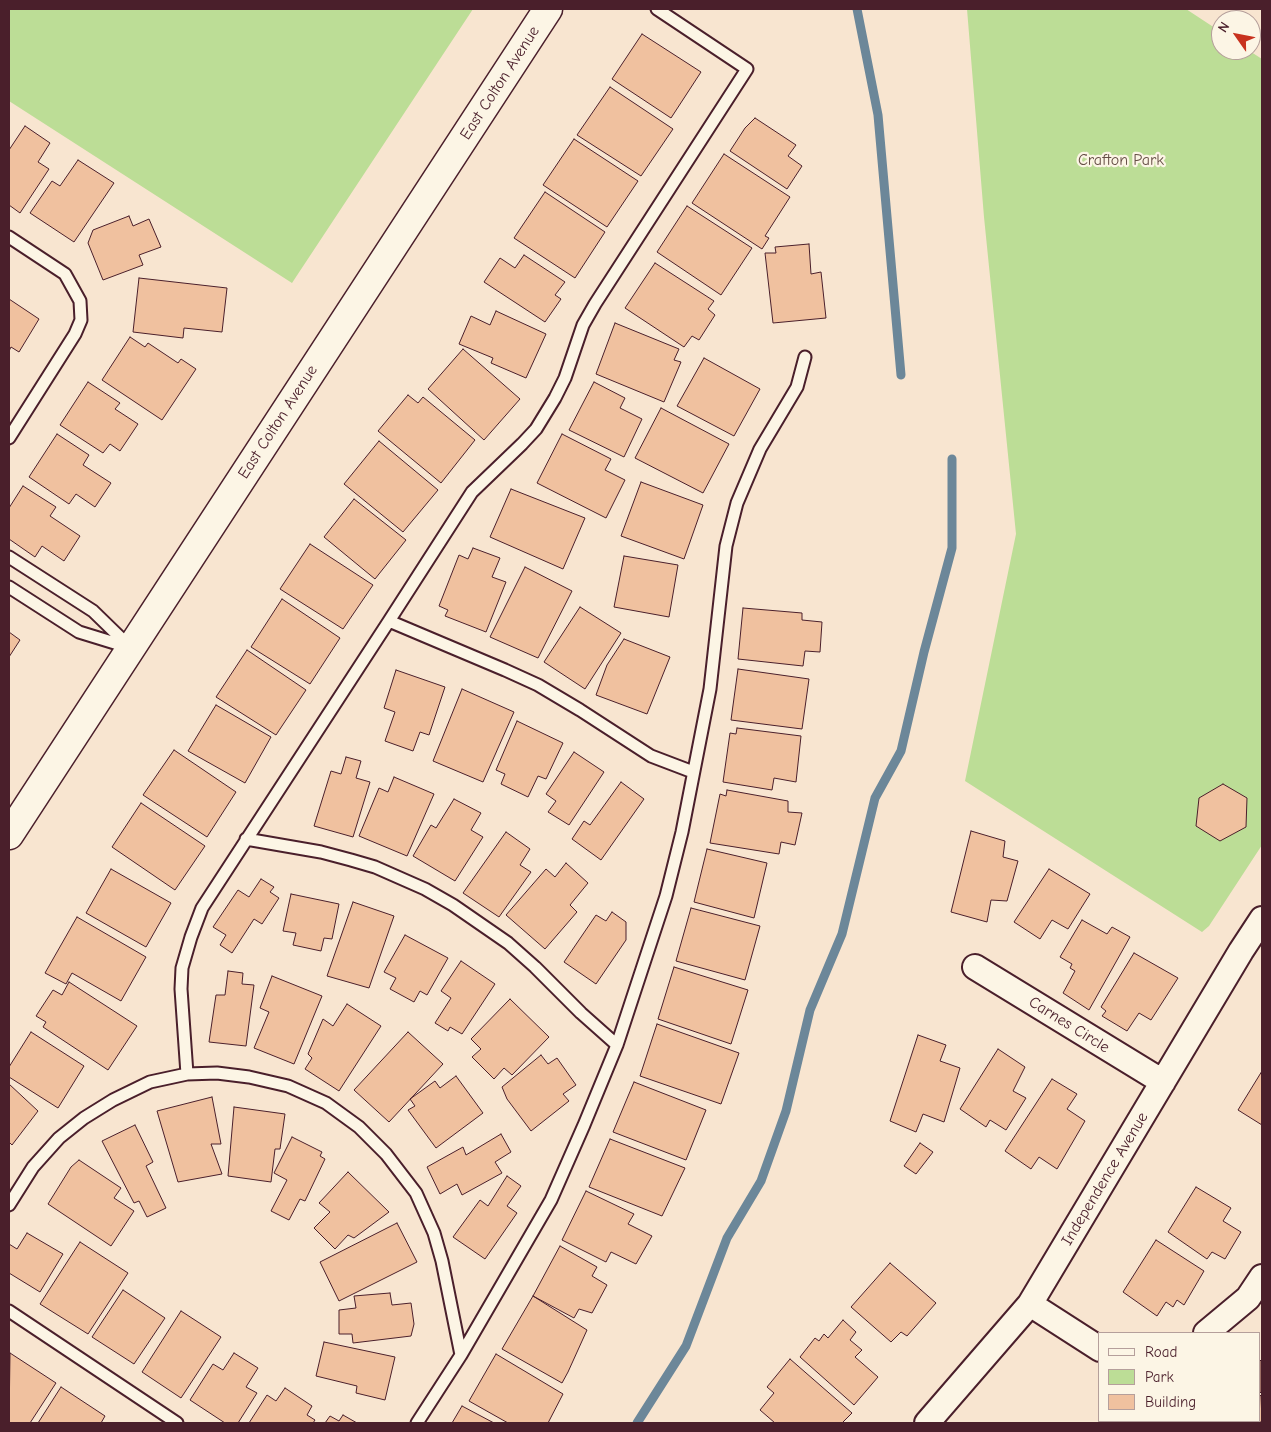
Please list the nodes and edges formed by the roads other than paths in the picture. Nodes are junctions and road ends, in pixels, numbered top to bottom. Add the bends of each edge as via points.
1 (548, 9) edge
2 (657, 9) edge
3 (9, 237) edge
4 (805, 357) dead end
5 (9, 438) edge
6 (9, 557) edge
7 (9, 587) edge
8 (389, 621) junction
9 (131, 648) junction
10 (693, 772) junction
11 (9, 835) edge
12 (246, 839) junction
13 (1262, 919) edge
14 (975, 967) dead end
15 (617, 1045) junction
16 (187, 1074) junction
17 (1163, 1082) junction
18 (9, 1205) edge
19 (1262, 1277) edge
20 (1030, 1304) junction
21 (9, 1311) edge
22 (1207, 1332) edge
23 (1098, 1349) edge
24 (461, 1355) junction
25 (177, 1423) edge
26 (417, 1423) edge
27 (927, 1423) edge

1 - 9 street, East Colton Avenue
2 - 8 lane via 747,69 595,304 583,325 565,378 536,429 472,492
3 - 5 lane via 65,274 80,301 81,320
4 - 10 lane via 797,387 760,449 738,503 726,546 710,689
6 - 9 lane via 93,611
7 - 9 lane via 79,632
8 - 10 lane via 538,685 650,756
8 - 12 lane
9 - 11 street, East Colton Avenue
10 - 15 lane via 666,896
12 - 15 lane via 352,860 425,889 508,943
12 - 16 lane via 202,908 182,968 180,989
13 - 17 street, Independence Avenue
14 - 17 street, Carnes Circle
15 - 24 lane via 551,1200
16 - 18 lane via 150,1082 84,1118 59,1138 33,1167
16 - 24 lane via 217,1073 288,1086 326,1103 359,1127 386,1154 416,1193 434,1232
17 - 20 street, Independence Avenue
19 - 22 street via 1248,1298
20 - 23 street
20 - 27 street, Independence Avenue
21 - 25 lane
24 - 26 lane

